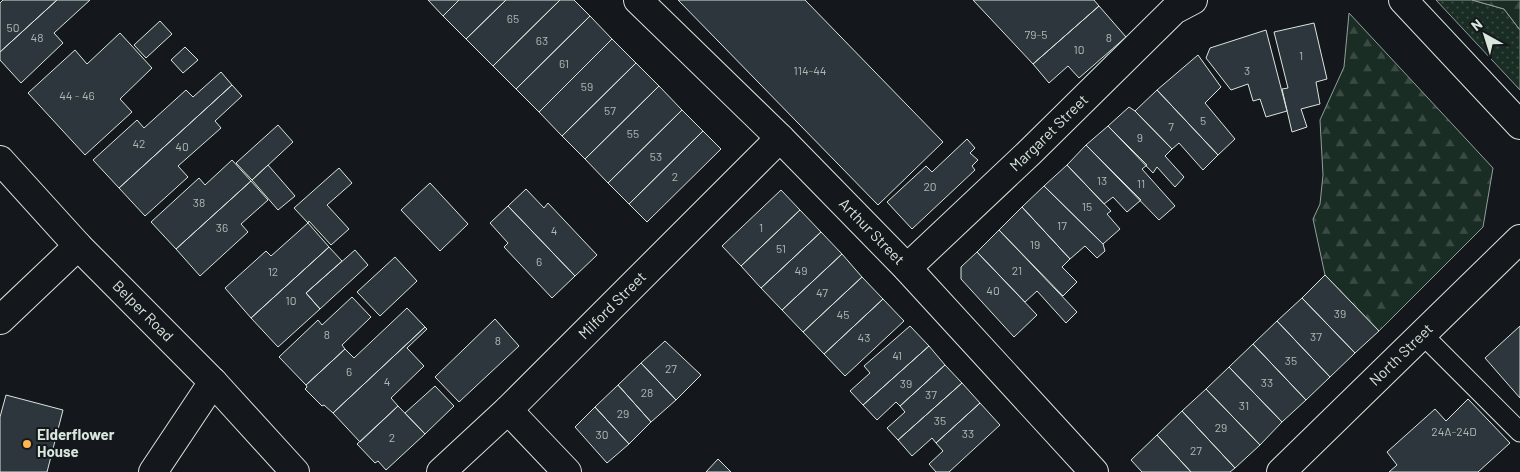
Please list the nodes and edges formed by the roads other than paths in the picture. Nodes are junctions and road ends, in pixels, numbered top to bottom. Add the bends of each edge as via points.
1 (638, 0) edge
2 (1403, 0) edge
3 (1177, 3) edge
4 (1520, 125) edge
5 (780, 138) junction
6 (0, 160) edge
7 (1520, 239) edge
8 (78, 246) junction
9 (907, 268) junction
10 (0, 320) edge
11 (1423, 335) junction
12 (213, 382) junction
13 (508, 410) junction
14 (1520, 432) edge
15 (153, 472) edge
16 (295, 472) edge
17 (441, 472) edge
18 (567, 472) edge
19 (1094, 472) edge
20 (1281, 472) edge

1 - 5 street, Arthur Street
2 - 4 street
3 - 9 street, Margaret Street via 1030,152
5 - 9 street, Arthur Street
5 - 13 street, Milford Street
6 - 8 street, Belper Road
7 - 11 street, North Street
8 - 10 street
8 - 12 street, Belper Road
9 - 19 street, Arthur Street
11 - 14 lane
11 - 20 street, North Street
12 - 15 street
12 - 16 street
13 - 17 street, Milford Street
13 - 18 street

